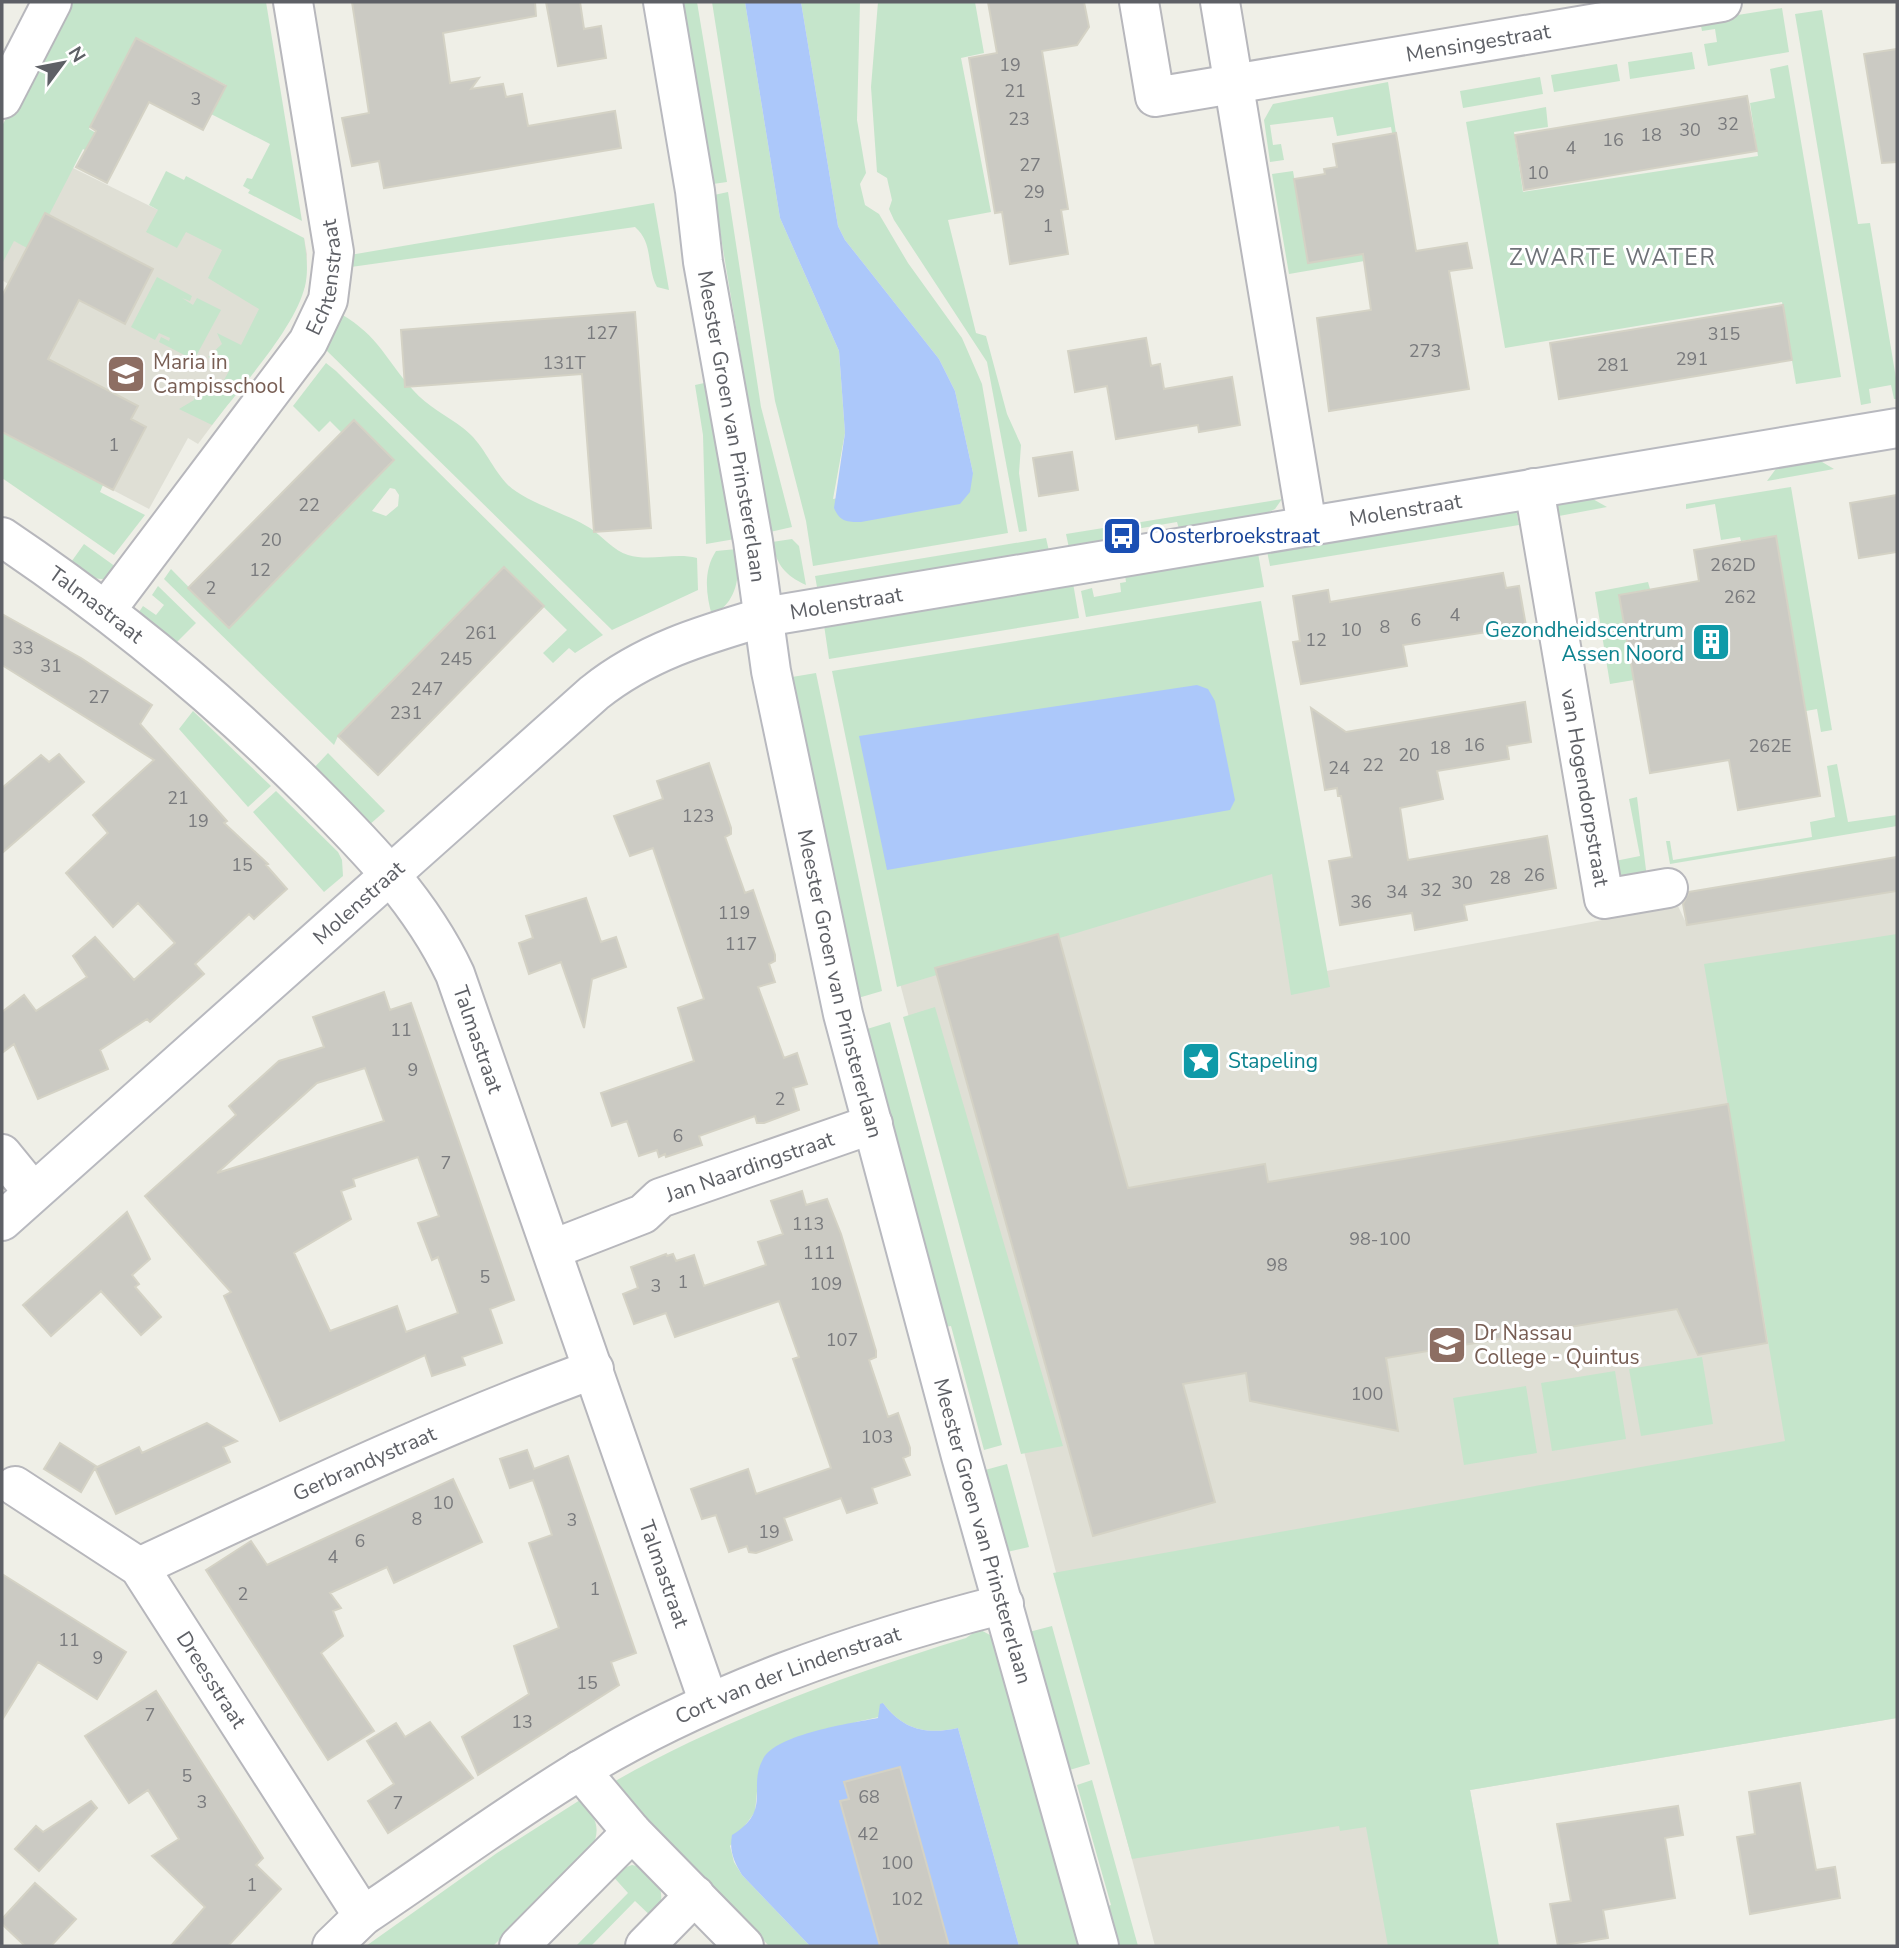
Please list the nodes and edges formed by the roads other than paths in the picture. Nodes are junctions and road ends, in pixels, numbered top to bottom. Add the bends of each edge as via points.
1 (52, 2) edge
2 (293, 2) edge
3 (663, 2) edge
4 (1139, 2) edge
5 (1220, 2) edge
6 (1722, 2) edge
7 (1233, 83) junction
8 (2, 99) edge
9 (1897, 428) edge
10 (1534, 488) junction
11 (1307, 526) junction
12 (2, 537) edge
13 (106, 610) junction
14 (764, 617) junction
15 (392, 874) junction
16 (1668, 888) dead end
17 (873, 1124) junction
18 (2, 1154) edge
19 (33, 1192) junction
20 (2, 1221) edge
21 (553, 1249) junction
22 (594, 1369) junction
23 (15, 1486) dead end
24 (139, 1567) junction
25 (1004, 1604) junction
26 (709, 1703) junction
27 (580, 1770) junction
28 (632, 1832) junction
29 (695, 1895) junction
30 (363, 1916) junction
31 (332, 1946) edge
32 (519, 1946) edge
33 (645, 1946) edge
34 (744, 1946) edge
35 (1099, 1946) edge

1 - 8 street
2 - 13 street, Echtenstraat via 334,252 328,300 308,342
3 - 14 street, Meester Groen van Prinstererlaan
4 - 7 street via 1155,97
5 - 7 street
6 - 7 street, Mensingestraat
7 - 11 street
9 - 10 street, Molenstraat
10 - 11 street, Molenstraat
10 - 16 street, van Hogendorpstraat via 1604,899
11 - 14 street, Molenstraat
12 - 13 street, Talmastraat
13 - 15 street, Talmastraat via 245,726
14 - 15 street, Molenstraat via 667,648 614,677
14 - 17 street, Meester Groen van Prinstererlaan via 771,671 843,1014
15 - 19 street, Molenstraat
15 - 21 street, Talmastraat via 424,915 455,974
17 - 21 street, Jan Naardingstraat via 660,1198 643,1214
17 - 25 street, Meester Groen van Prinstererlaan
18 - 19 street
19 - 20 street, Molenstraat
21 - 22 street, Talmastraat
22 - 24 street, Gerbrandystraat via 379,1455
22 - 26 street, Talmastraat
23 - 24 street, Dreesstraat
24 - 30 street, Dreesstraat
25 - 26 street, Cort van der Lindenstraat via 846,1651
25 - 35 street, Meester Groen van Prinstererlaan
26 - 27 street, Cort van der Lindenstraat
27 - 28 street
27 - 30 street, Cort van der Lindenstraat
28 - 29 street
28 - 32 street
29 - 33 street
29 - 34 street
30 - 31 street, Cort van der Lindenstraat

